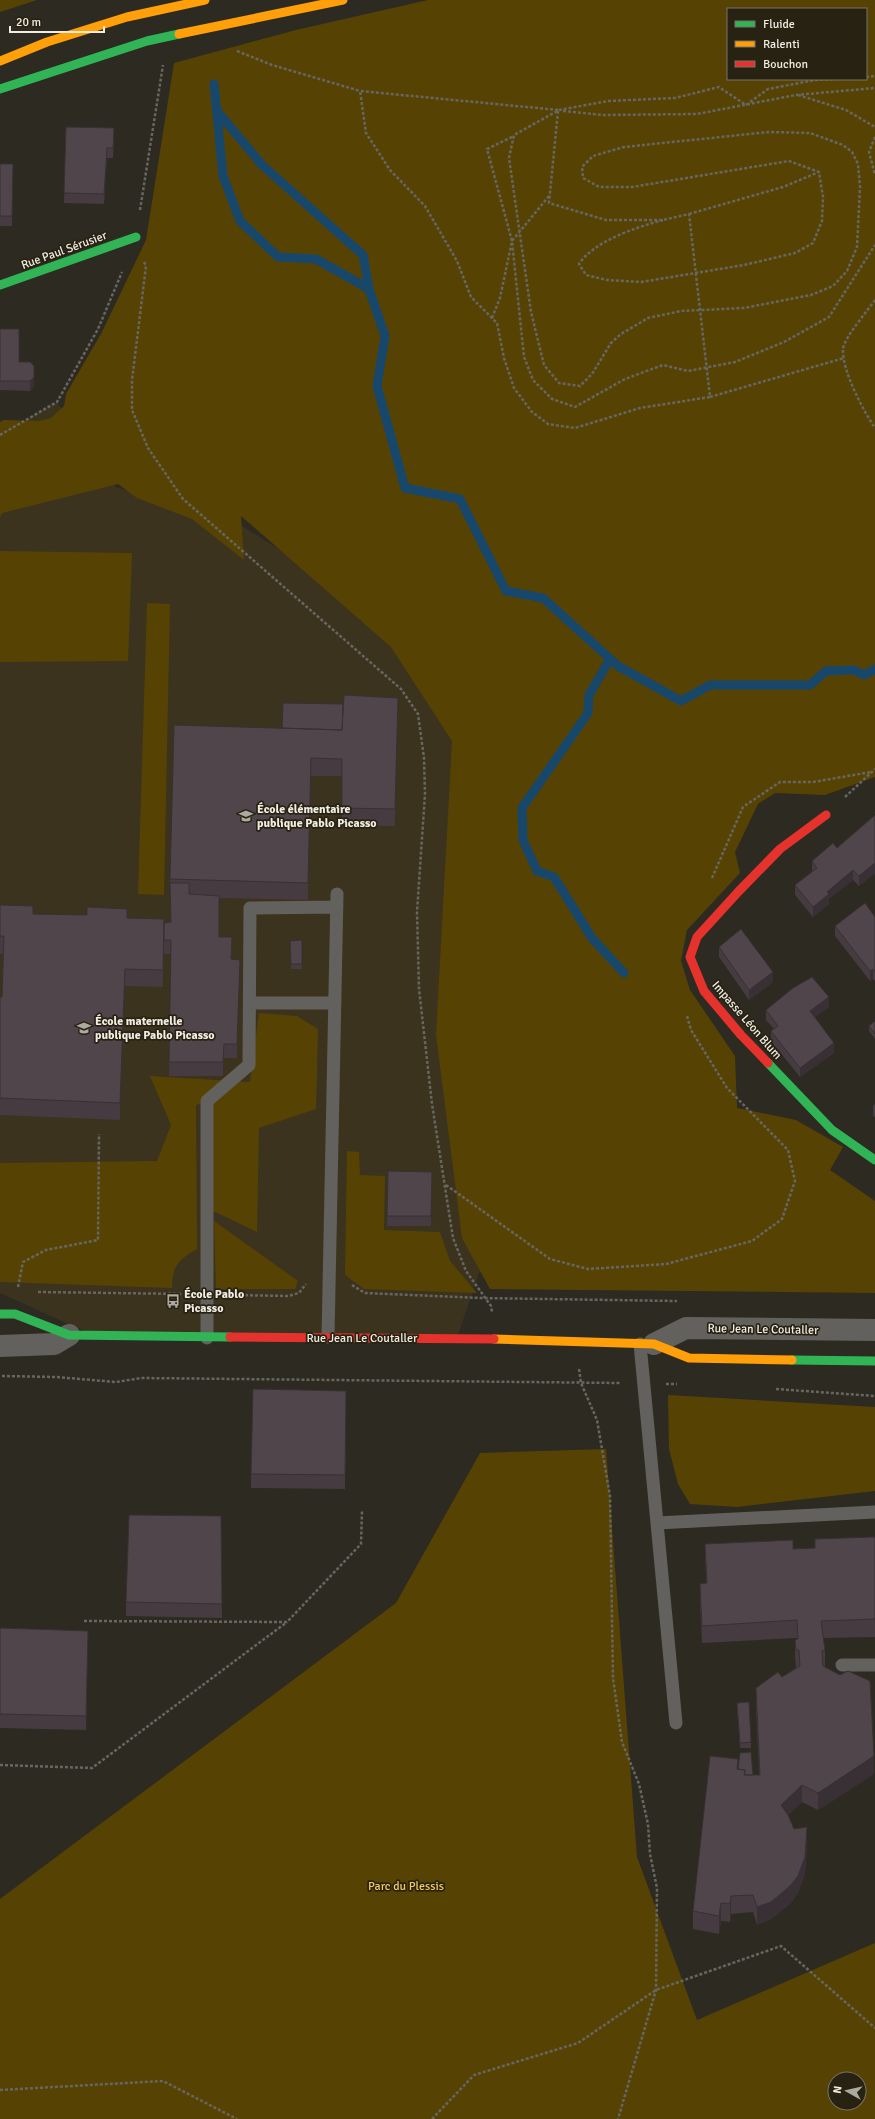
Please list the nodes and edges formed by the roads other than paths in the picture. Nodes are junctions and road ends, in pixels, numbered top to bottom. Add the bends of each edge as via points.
1 (205, 0) edge
2 (343, 0) edge
3 (0, 61) edge
4 (0, 89) edge
5 (136, 237) road end
6 (0, 285) edge
7 (826, 815) road end
8 (335, 1002) junction
9 (250, 1003) junction
10 (875, 1160) edge
11 (0, 1314) edge
12 (875, 1330) edge
13 (69, 1335) junction
14 (328, 1337) junction
15 (207, 1338) junction
16 (3, 1341) edge
17 (647, 1344) junction
18 (875, 1361) edge
19 (875, 1512) edge
20 (657, 1523) junction
21 (842, 1665) dead end
22 (875, 1665) edge
23 (676, 1723) dead end

1 - 3 street via 127,17 47,42
2 - 4 street via 147,41
5 - 6 street, Rue Paul Sérusier
7 - 10 street, Impasse Léon Blum via 780,849 739,891 697,937 690,957 704,991 741,1035 832,1130
8 - 9 lane
8 - 9 lane via 337,901 250,908
8 - 14 lane
9 - 15 lane via 249,1065 207,1101
11 - 13 street, Rue Jean Le Coutaller via 15,1314
12 - 17 street, Rue Jean Le Coutaller via 686,1328
13 - 15 street, Rue Jean Le Coutaller
13 - 16 street
14 - 15 street, Rue Jean Le Coutaller
14 - 17 street, Rue Jean Le Coutaller
17 - 18 street, Rue Jean Le Coutaller via 689,1358
17 - 20 lane via 643,1383
19 - 20 lane
20 - 23 lane
21 - 22 lane

